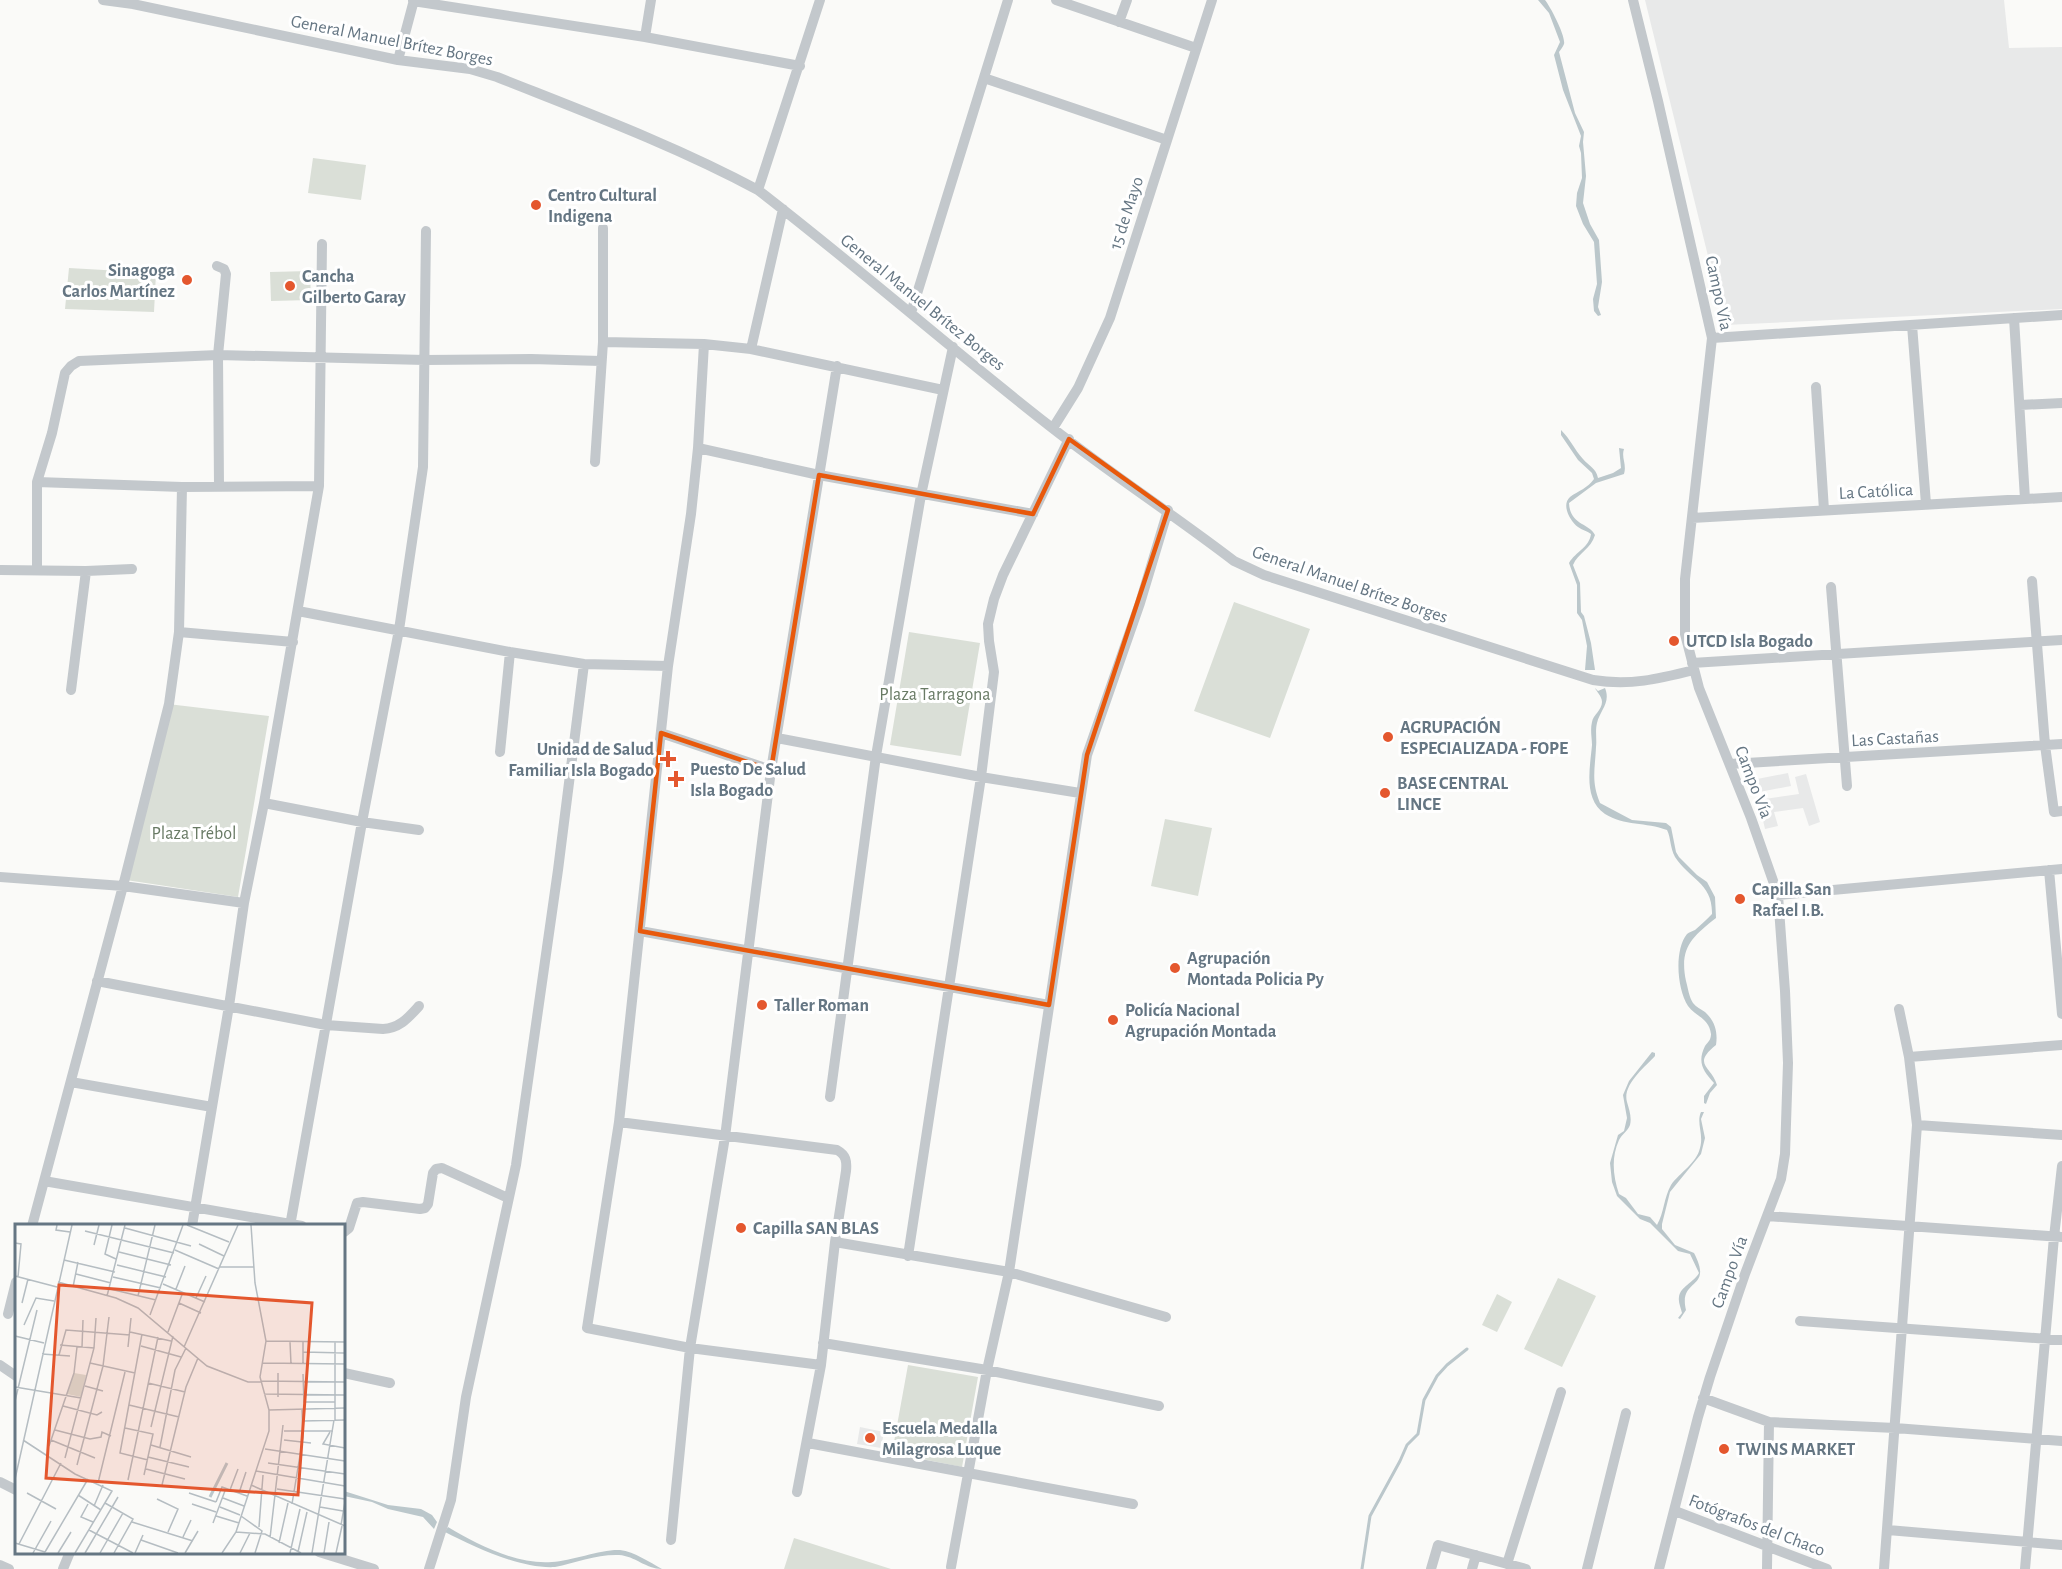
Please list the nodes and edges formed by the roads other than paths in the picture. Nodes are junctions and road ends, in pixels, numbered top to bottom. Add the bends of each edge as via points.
1 (108, 0) edge
2 (413, 0) edge
3 (651, 0) edge
4 (820, 0) edge
5 (1008, 0) edge
6 (1056, 0) edge
7 (1126, 0) edge
8 (1212, 0) edge
9 (1633, 0) edge
10 (1119, 22) junction
11 (645, 38) junction
12 (1196, 48) junction
13 (398, 60) junction
14 (800, 66) junction
15 (984, 78) junction
16 (1167, 140) junction
17 (758, 190) junction
18 (783, 209) junction
19 (603, 228) dead end
20 (426, 231) dead end
21 (322, 244) dead end
22 (217, 266) dead end
23 (911, 313) junction
24 (2062, 315) edge
25 (2014, 318) junction
26 (1912, 325) junction
27 (1713, 338) junction
28 (603, 342) junction
29 (704, 344) junction
30 (952, 347) junction
31 (751, 349) junction
32 (218, 356) junction
33 (321, 356) junction
34 (425, 360) junction
35 (601, 361) junction
36 (837, 366) junction
37 (1816, 387) dead end
38 (943, 390) junction
39 (2062, 403) edge
40 (2020, 405) junction
41 (1053, 428) junction
42 (1069, 439) junction
43 (698, 448) junction
44 (595, 462) dead end
45 (819, 475) junction
46 (37, 482) junction
47 (219, 486) junction
48 (319, 486) junction
49 (182, 487) junction
50 (921, 495) junction
51 (2062, 497) edge
52 (2025, 499) junction
53 (1926, 504) junction
54 (1168, 510) junction
55 (1824, 510) junction
56 (1033, 514) junction
57 (1692, 518) junction
58 (37, 569) junction
59 (132, 569) dead end
60 (0, 570) edge
61 (86, 571) junction
62 (2032, 580) dead end
63 (1831, 587) dead end
64 (298, 611) junction
65 (399, 630) junction
66 (179, 632) junction
67 (2062, 640) edge
68 (293, 642) junction
69 (2036, 642) junction
70 (510, 652) junction
71 (1836, 654) junction
72 (584, 664) junction
73 (668, 666) junction
74 (1693, 667) junction
75 (71, 690) dead end
76 (661, 732) junction
77 (777, 738) junction
78 (2062, 744) edge
79 (2045, 746) junction
80 (500, 752) dead end
81 (876, 756) junction
82 (1844, 757) junction
83 (1730, 764) junction
84 (771, 770) junction
85 (981, 777) junction
86 (1846, 786) dead end
87 (1080, 793) junction
88 (264, 803) junction
89 (2062, 811) edge
90 (362, 822) junction
91 (419, 830) dead end
92 (2062, 869) edge
93 (2049, 870) junction
94 (0, 877) edge
95 (123, 886) junction
96 (1778, 894) junction
97 (244, 903) junction
98 (640, 931) junction
99 (749, 952) junction
100 (2060, 963) edge
101 (846, 968) junction
102 (97, 981) junction
103 (948, 987) junction
104 (1049, 1005) junction
105 (229, 1006) junction
106 (418, 1006) dead end
107 (1899, 1009) dead end
108 (2062, 1014) edge
109 (326, 1025) junction
110 (2062, 1045) edge
111 (1908, 1057) junction
112 (71, 1082) junction
113 (830, 1097) dead end
114 (212, 1107) junction
115 (619, 1122) junction
116 (1917, 1125) junction
117 (2062, 1135) edge
118 (724, 1137) junction
119 (2062, 1166) edge
120 (44, 1181) junction
121 (508, 1198) junction
122 (195, 1206) junction
123 (1767, 1216) junction
124 (33, 1224) edge
125 (192, 1224) edge
126 (289, 1224) edge
127 (294, 1224) edge
128 (1910, 1226) junction
129 (345, 1231) edge
130 (2058, 1237) edge
131 (835, 1242) junction
132 (908, 1256) junction
133 (1009, 1272) junction
134 (15, 1286) edge
135 (8, 1314) dead end
136 (1166, 1317) dead end
137 (1800, 1321) dead end
138 (1902, 1328) junction
139 (2045, 1339) junction
140 (2062, 1340) edge
141 (823, 1343) junction
142 (690, 1348) junction
143 (0, 1365) edge
144 (821, 1365) junction
145 (987, 1370) junction
146 (345, 1373) edge
147 (15, 1375) edge
148 (390, 1383) dead end
149 (1561, 1392) dead end
150 (1703, 1398) junction
151 (1159, 1406) dead end
152 (1626, 1413) dead end
153 (1769, 1422) junction
154 (1895, 1428) junction
155 (2036, 1439) junction
156 (2062, 1441) edge
157 (808, 1443) junction
158 (969, 1474) junction
159 (0, 1482) edge
160 (15, 1490) edge
161 (797, 1492) dead end
162 (1133, 1504) dead end
163 (1675, 1511) junction
164 (1888, 1530) junction
165 (671, 1540) dead end
166 (2027, 1543) junction
167 (2062, 1545) edge
168 (1767, 1546) junction
169 (69, 1554) edge
170 (323, 1554) edge
171 (1476, 1555) junction
172 (1508, 1564) junction
173 (0, 1565) edge
174 (342, 1565) edge
175 (951, 1567) dead end
176 (9, 1569) edge
177 (63, 1569) edge
178 (374, 1569) edge
179 (429, 1569) edge
180 (1431, 1569) edge
181 (1472, 1569) edge
182 (1526, 1569) edge
183 (1587, 1569) edge
184 (1659, 1569) edge
185 (1767, 1569) edge
186 (1827, 1569) edge
187 (1884, 1569) edge
188 (2025, 1569) edge

1 - 13 street, General Manuel Brítez Borges
2 - 11 street
2 - 13 street
3 - 11 street
4 - 14 street
5 - 15 street
6 - 10 street
7 - 10 street
8 - 12 street, 15 de Mayo
9 - 27 street, Campo Vía
10 - 12 street
11 - 14 street
12 - 16 street, 15 de Mayo
13 - 17 street, General Manuel Brítez Borges via 470,69 497,77 658,142
14 - 17 street
15 - 16 street
15 - 23 street
16 - 41 street, 15 de Mayo via 1110,318 1078,388
17 - 18 street, General Manuel Brítez Borges
18 - 23 street, General Manuel Brítez Borges
18 - 31 street
19 - 28 street
20 - 34 street
21 - 33 street
22 - 32 street via 226,274
23 - 30 street, General Manuel Brítez Borges
24 - 25 street
25 - 26 street
25 - 40 street
26 - 27 street
26 - 53 street
27 - 57 street, Campo Vía
28 - 29 street
28 - 35 street
29 - 31 street
29 - 43 street
30 - 38 street
30 - 41 street, General Manuel Brítez Borges
31 - 36 street
32 - 33 street
32 - 46 street via 85,361 71,366 65,373
32 - 47 street
33 - 34 street
33 - 48 street
34 - 35 street
34 - 65 street via 423,467
35 - 44 street
36 - 38 street
36 - 45 street
37 - 55 street
38 - 50 street
39 - 40 street
40 - 52 street
41 - 42 street, General Manuel Brítez Borges
42 - 54 street, General Manuel Brítez Borges
42 - 56 street
43 - 45 street
43 - 73 street
45 - 50 street
45 - 77 street
46 - 49 street
46 - 58 street
47 - 48 street
47 - 49 street
48 - 64 street
49 - 66 street
50 - 56 street
50 - 81 street
51 - 52 street, La Católica
52 - 53 street, La Católica
53 - 55 street, La Católica
54 - 74 street, General Manuel Brítez Borges via 1234,561 1264,575 1573,674 1616,684 1655,679
54 - 87 street via 1087,755
55 - 57 street, La Católica
56 - 85 street via 1003,575 988,624 994,672
57 - 74 street, Campo Vía via 1684,599 1685,634
58 - 60 street
58 - 61 street
59 - 61 street
61 - 75 street
62 - 69 street
63 - 71 street
64 - 65 street
64 - 68 street
65 - 70 street
65 - 90 street
66 - 68 street
66 - 95 street via 169,704
67 - 69 street, General Manuel Brítez Borges
68 - 88 street
69 - 71 street, General Manuel Brítez Borges
69 - 79 street
70 - 72 street
70 - 80 street
71 - 74 street, General Manuel Brítez Borges
71 - 82 street
72 - 73 street
72 - 121 street via 516,1165
73 - 76 street
74 - 83 street, Campo Vía
76 - 84 street
76 - 98 street
77 - 81 street
77 - 84 street
78 - 79 street, Las Castañas
79 - 82 street, Las Castañas
79 - 89 street via 2054,812
81 - 85 street
81 - 101 street
82 - 83 street, Las Castañas
82 - 86 street
83 - 96 street, Campo Vía
84 - 99 street
85 - 87 street
85 - 103 street
87 - 104 street
88 - 90 street
88 - 97 street
90 - 91 street
90 - 109 street
92 - 93 street
93 - 96 street
93 - 100 street
94 - 95 street
95 - 97 street
95 - 102 street
96 - 123 street, Campo Vía via 1788,1052 1786,1139 1781,1179
97 - 105 street
98 - 99 street
98 - 115 street
99 - 101 street
99 - 118 street
100 - 108 street
101 - 103 street
101 - 113 street
102 - 105 street
102 - 112 street
103 - 104 street
103 - 132 street
104 - 133 street
105 - 109 street
105 - 114 street
106 - 109 street via 391,1029
107 - 111 street
109 - 127 street
110 - 111 street
111 - 116 street
112 - 114 street
112 - 120 street
114 - 122 street
115 - 118 street
115 - 142 street via 587,1328
116 - 117 street
116 - 128 street
118 - 131 street via 844,1154 846,1171
118 - 142 street
119 - 130 street
120 - 122 street
120 - 124 street
121 - 129 street via 442,1168 436,1169 425,1208 357,1203
121 - 179 street via 466,1397 449,1507
122 - 125 street
122 - 126 street
123 - 128 street
123 - 150 street, Campo Vía
128 - 130 street
128 - 138 street
130 - 139 street
131 - 132 street
131 - 141 street
132 - 133 street
133 - 136 street
133 - 145 street
134 - 135 street
137 - 138 street
138 - 139 street
138 - 154 street
139 - 140 street
139 - 155 street
141 - 144 street
141 - 145 street
142 - 144 street
142 - 165 street
143 - 147 street
144 - 157 street
145 - 151 street
145 - 158 street
146 - 148 street
149 - 172 street
150 - 153 street
150 - 163 street, Campo Vía
152 - 183 street
153 - 154 street
153 - 168 street
154 - 155 street
154 - 164 street
155 - 156 street
155 - 166 street
157 - 158 street
157 - 161 street
158 - 162 street
158 - 175 street
159 - 160 street
163 - 168 street, Fotógrafos del Chaco
163 - 184 street, Campo Vía
164 - 166 street
164 - 187 street
166 - 167 street
166 - 188 street
168 - 185 street
168 - 186 street, Fotógrafos del Chaco
169 - 177 street
170 - 174 street
171 - 172 street
171 - 180 street via 1438,1545
171 - 181 street
172 - 182 street
173 - 176 street
174 - 178 street

